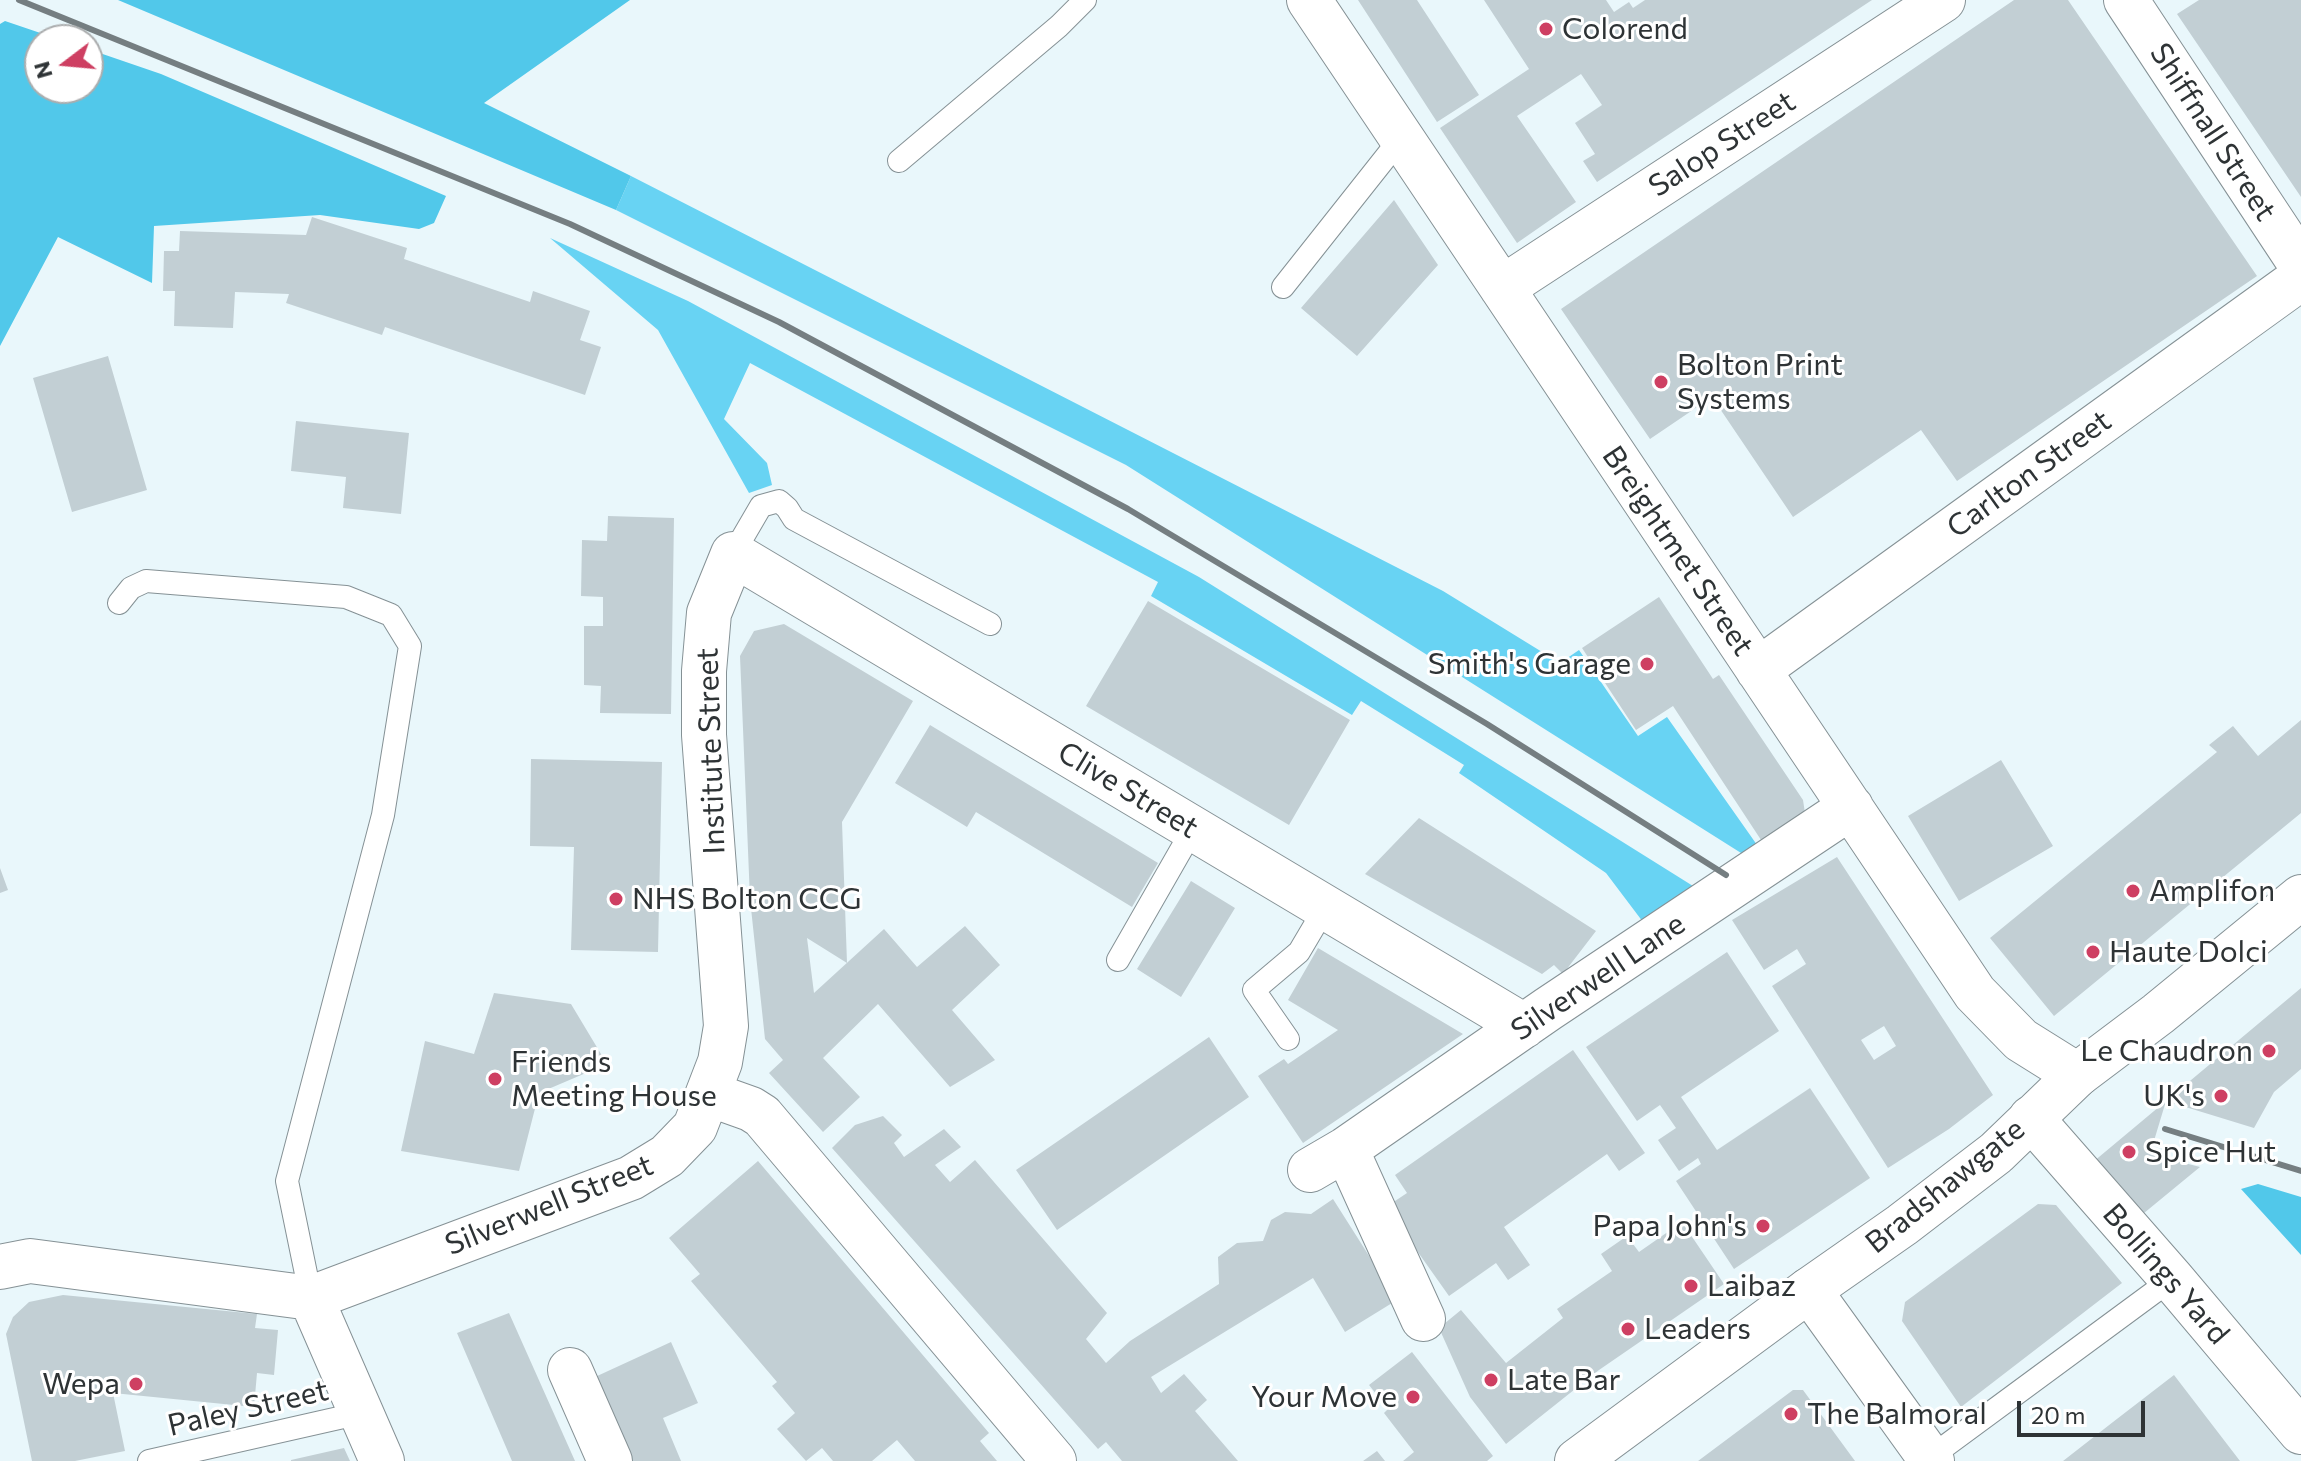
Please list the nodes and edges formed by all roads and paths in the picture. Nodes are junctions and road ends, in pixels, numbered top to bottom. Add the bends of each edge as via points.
1 (1085, 0) edge
2 (1309, 0) edge
3 (1943, 0) edge
4 (2126, 0) edge
5 (1401, 138) junction
6 (899, 161) dead end
7 (2301, 265) edge
8 (2301, 278) edge
9 (1283, 287) dead end
10 (1502, 288) junction
11 (733, 554) junction
12 (119, 603) dead end
13 (990, 624) dead end
14 (1758, 670) junction
15 (1851, 807) junction
16 (1193, 829) junction
17 (1325, 908) junction
18 (2296, 911) edge
19 (1118, 960) dead end
20 (1524, 1026) junction
21 (1288, 1039) dead end
22 (2077, 1075) junction
23 (709, 1094) junction
24 (2031, 1118) junction
25 (0, 1267) edge
26 (2172, 1279) junction
27 (1809, 1290) junction
28 (311, 1298) junction
29 (1423, 1319) dead end
30 (570, 1370) dead end
31 (361, 1413) junction
32 (2300, 1428) edge
33 (1052, 1460) edge
34 (1929, 1460) edge
35 (149, 1461) edge
36 (382, 1461) edge
37 (610, 1461) edge
38 (1577, 1461) edge

1 - 6 lane
2 - 5 street, Breightmet Street
3 - 10 street, Salop Street
4 - 7 street, Shiffnall Street
5 - 9 lane
5 - 10 street, Breightmet Street
8 - 14 street, Carlton Street
10 - 14 street, Breightmet Street
11 - 13 lane via 761,506 779,501 794,519
11 - 16 street, Clive Street
11 - 23 street, Institute Street via 709,613 704,671 726,1026
12 - 28 lane via 131,588 146,581 346,597 391,615 410,646 383,815 287,1181
14 - 15 street, Breightmet Street
15 - 20 street, Silverwell Lane
15 - 22 street, Breightmet Street via 1975,993 2021,1040
16 - 17 street, Clive Street
16 - 19 lane
17 - 20 street, Clive Street
17 - 21 lane via 1299,952 1254,990
18 - 22 street, Bradshawgate
20 - 29 street, Silverwell Lane via 1328,1160
22 - 24 street, Bradshawgate
23 - 28 street, Silverwell Street via 695,1127 667,1156 631,1178
23 - 33 street via 762,1116
24 - 26 street, Bollings Yard
24 - 27 street, Bradshawgate via 1996,1153
25 - 28 street, Silverwell Street via 30,1261
26 - 32 street, Bollings Yard
26 - 34 lane
27 - 34 street
27 - 38 street, Bradshawgate
28 - 31 street
30 - 37 street
31 - 35 lane, Paley Street
31 - 36 street

